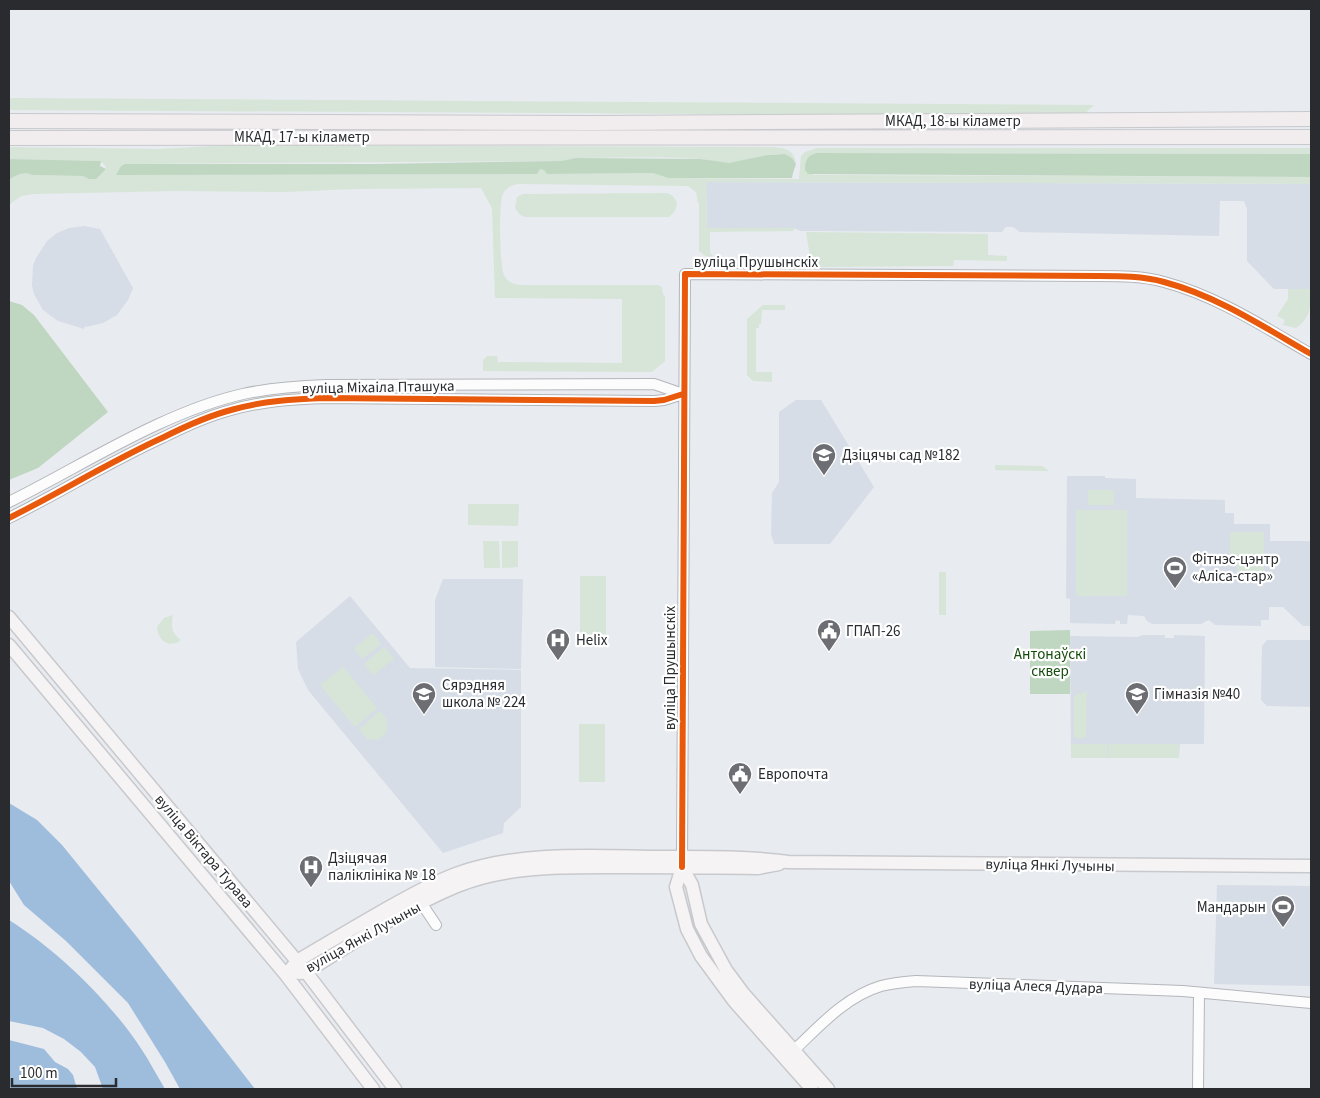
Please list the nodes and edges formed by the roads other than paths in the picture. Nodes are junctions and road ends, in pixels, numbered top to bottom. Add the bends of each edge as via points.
1 (1311, 119) edge
2 (9, 122) edge
3 (594, 123) joint
4 (595, 137) joint
5 (1311, 137) edge
6 (9, 138) edge
7 (1311, 354) edge
8 (683, 394) junction
9 (9, 502) edge
10 (9, 518) edge
11 (9, 618) edge
12 (9, 645) edge
13 (682, 862) junction
14 (1311, 866) edge
15 (415, 893) junction
16 (422, 904) junction
17 (436, 925) dead end
18 (297, 961) junction
19 (306, 972) junction
20 (286, 975) junction
21 (1199, 992) junction
22 (1311, 1003) edge
23 (790, 1054) junction
24 (373, 1089) edge
25 (395, 1089) edge
26 (812, 1089) edge
27 (828, 1089) edge
28 (1198, 1089) edge

1 - 3 highway, МКАД, 18-ы кіламетр
2 - 3 highway, МКАД, 17-ы кіламетр
4 - 5 highway, МКАД, 18-ы кіламетр
4 - 6 highway, МКАД, 17-ы кіламетр
7 - 8 street, вуліца Прушынскіх via 1202,295 1144,278 685,274
8 - 9 street, вуліца Міхаіла Пташука via 654,384 276,388 242,394 170,420
8 - 10 street, вуліца Міхаіла Пташука via 654,401 326,398 247,406 197,422 139,448
8 - 13 street, вуліца Прушынскіх
11 - 18 main road, вуліца Віктара Турава
12 - 20 main road, вуліца Віктара Турава
13 - 14 main road, вуліца Янкі Лучыны via 758,858 788,862
13 - 15 main road, вуліца Янкі Лучыны via 561,856 504,862 457,874
13 - 16 main road, вуліца Янкі Лучыны via 505,873 458,886
13 - 23 main road via 692,885 701,924 726,970
15 - 16 street
15 - 18 main road, вуліца Янкі Лучыны
16 - 17 street
16 - 19 main road, вуліца Янкі Лучыны
18 - 19 main road, вуліца Віктара Турава
18 - 20 main road, вуліца Янкі Лучыны
19 - 20 main road, вуліца Янкі Лучыны
19 - 25 main road, вуліца Віктара Турава
20 - 24 main road, вуліца Віктара Турава
21 - 22 street, вуліца Алеся Дудара
21 - 23 street, вуліца Алеся Дудара via 916,981 897,983 879,987 846,1004
21 - 28 street
23 - 26 main road
23 - 27 main road

